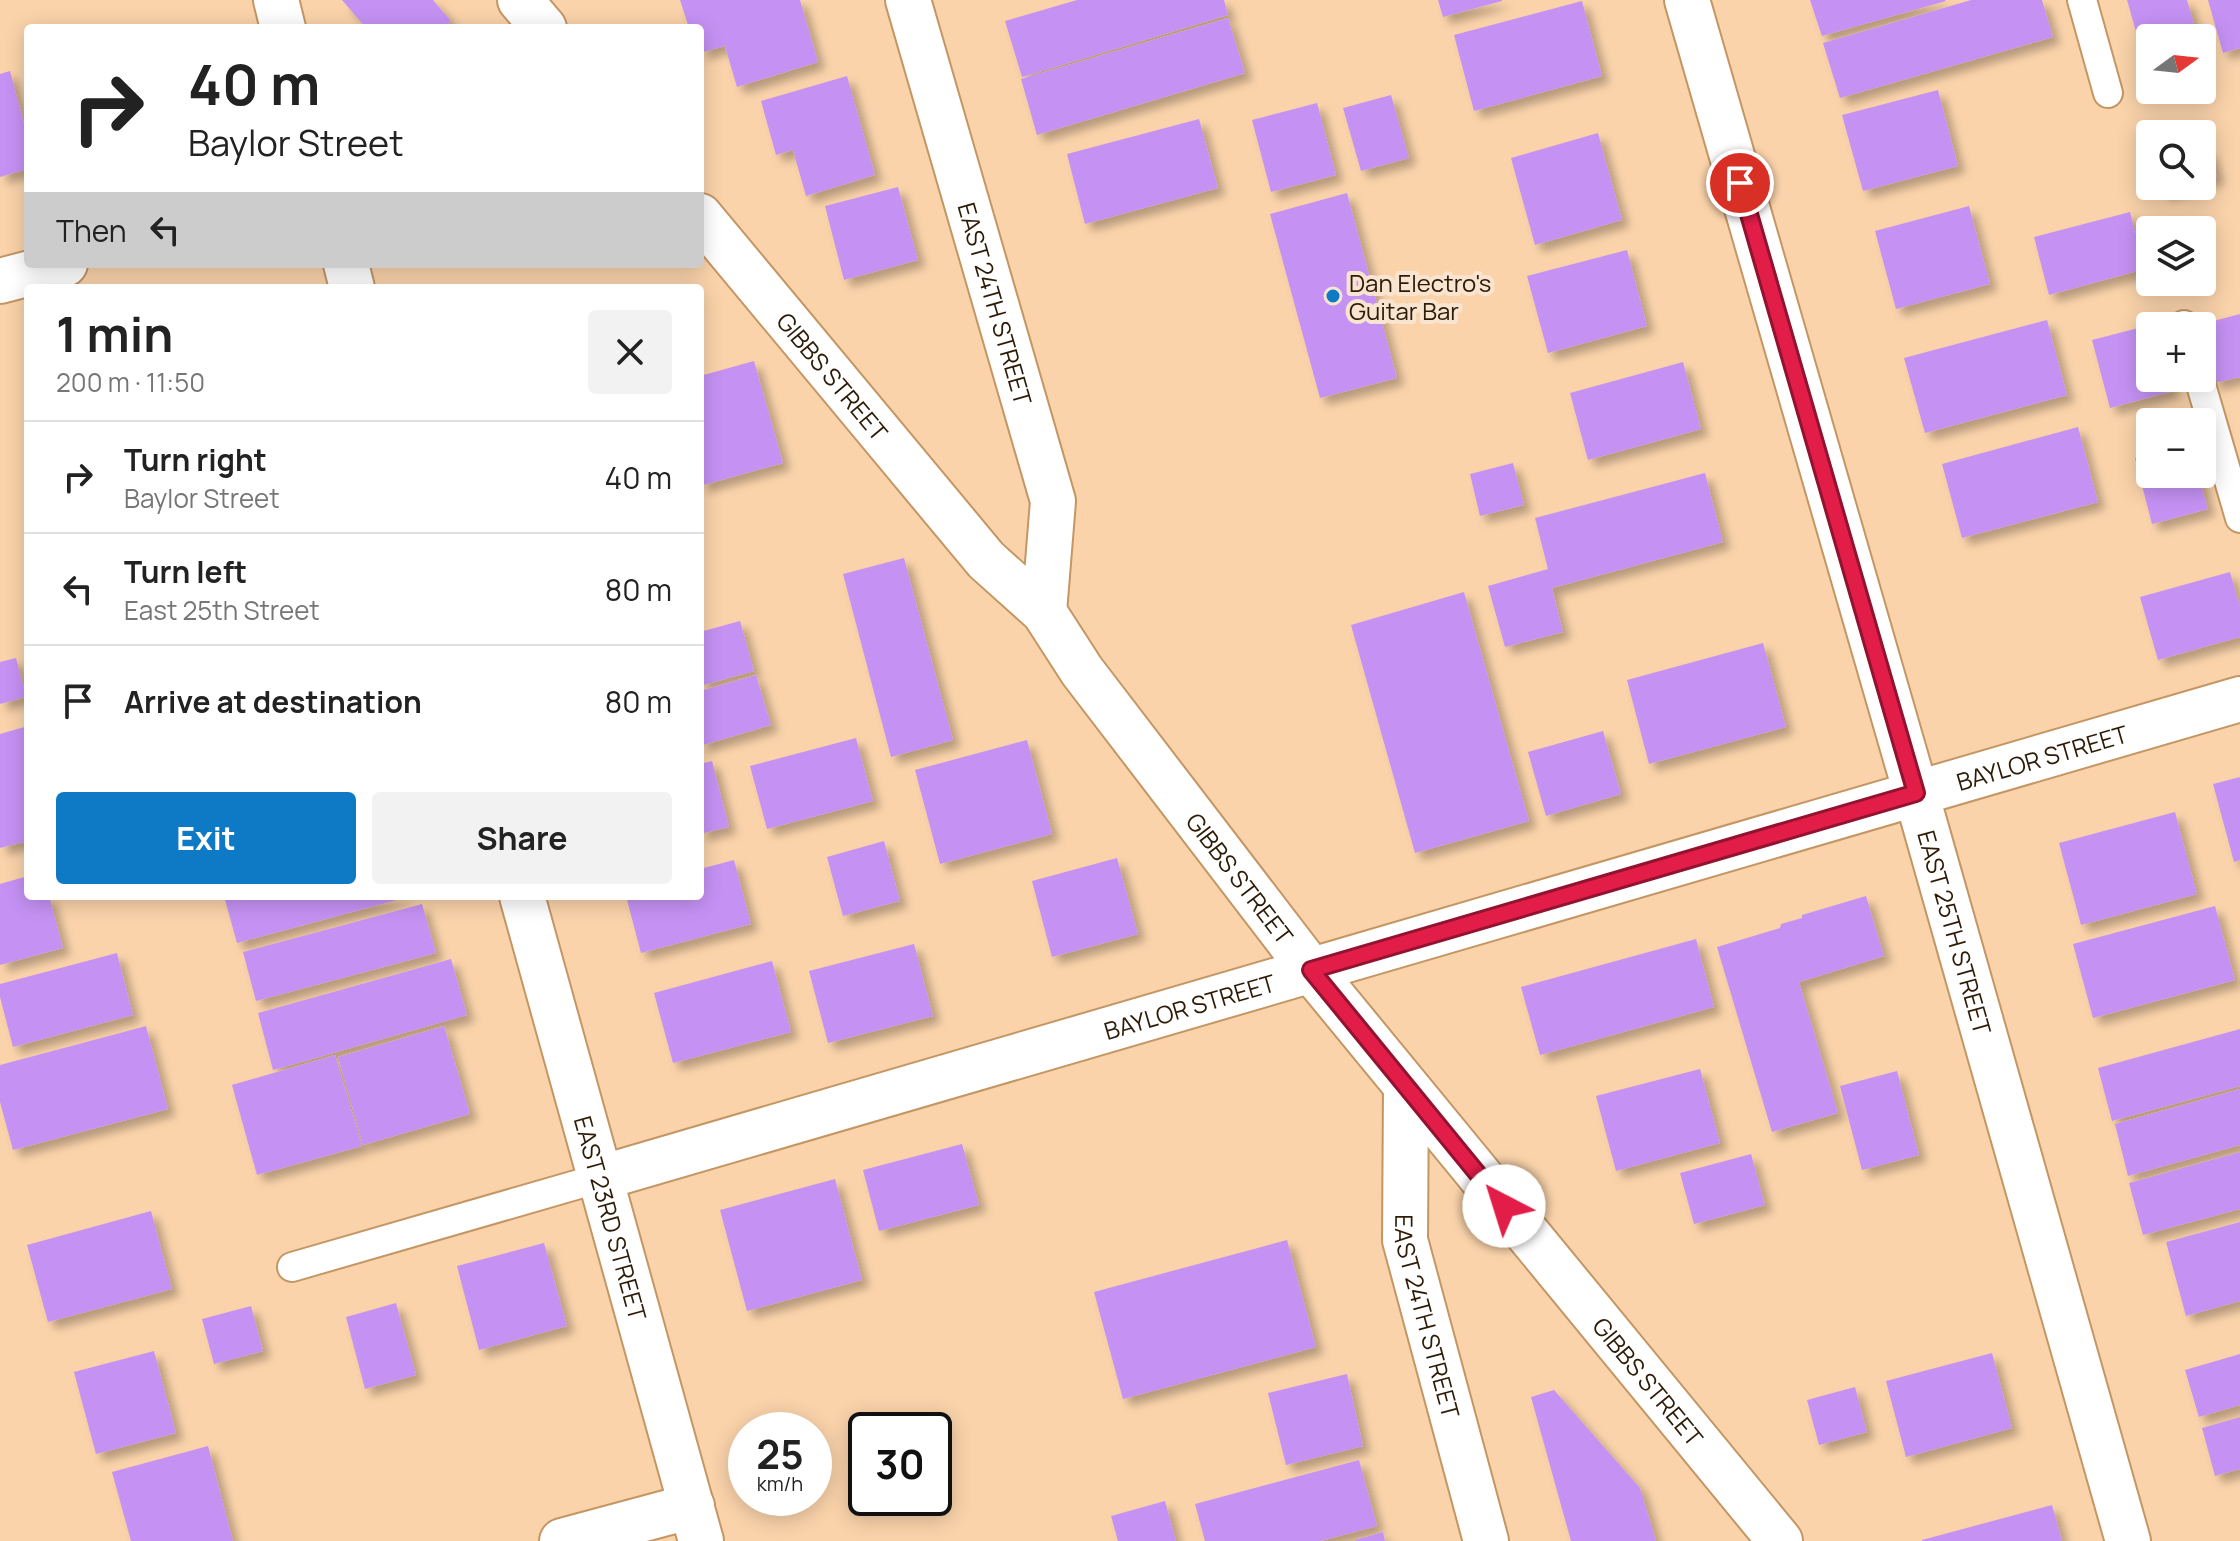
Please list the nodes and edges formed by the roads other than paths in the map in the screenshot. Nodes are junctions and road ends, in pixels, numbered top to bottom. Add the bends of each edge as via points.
1 (276, 0) edge
2 (520, 0) edge
3 (908, 0) edge
4 (1687, 0) edge
5 (2082, 0) edge
6 (282, 24) edge
7 (541, 24) edge
8 (2108, 93) dead end
9 (704, 221) edge
10 (50, 268) edge
11 (0, 281) edge
12 (2203, 392) edge
13 (2240, 518) edge
14 (1044, 612) junction
15 (2240, 699) edge
16 (1916, 793) junction
17 (523, 900) edge
18 (1311, 970) junction
19 (1406, 1087) junction
20 (600, 1178) junction
21 (292, 1267) dead end
22 (696, 1523) edge
23 (562, 1541) edge
24 (1486, 1541) edge
25 (1780, 1541) edge
26 (2128, 1541) edge

1 - 6 street
2 - 7 street
3 - 14 street, EAST 24TH STREET via 1053,501
4 - 16 street, EAST 25TH STREET
5 - 8 lane
9 - 14 street, GIBBS STREET via 986,560
10 - 11 street
12 - 13 lane
14 - 18 street, GIBBS STREET via 1082,671
15 - 16 street, BAYLOR STREET
16 - 18 street, BAYLOR STREET
16 - 26 street, EAST 25TH STREET
17 - 20 street, EAST 23RD STREET
18 - 19 street, GIBBS STREET
18 - 20 street, BAYLOR STREET
19 - 24 street, EAST 24TH STREET via 1405,1240
19 - 25 street, GIBBS STREET
20 - 21 lane
20 - 22 street, EAST 23RD STREET
22 - 23 street

